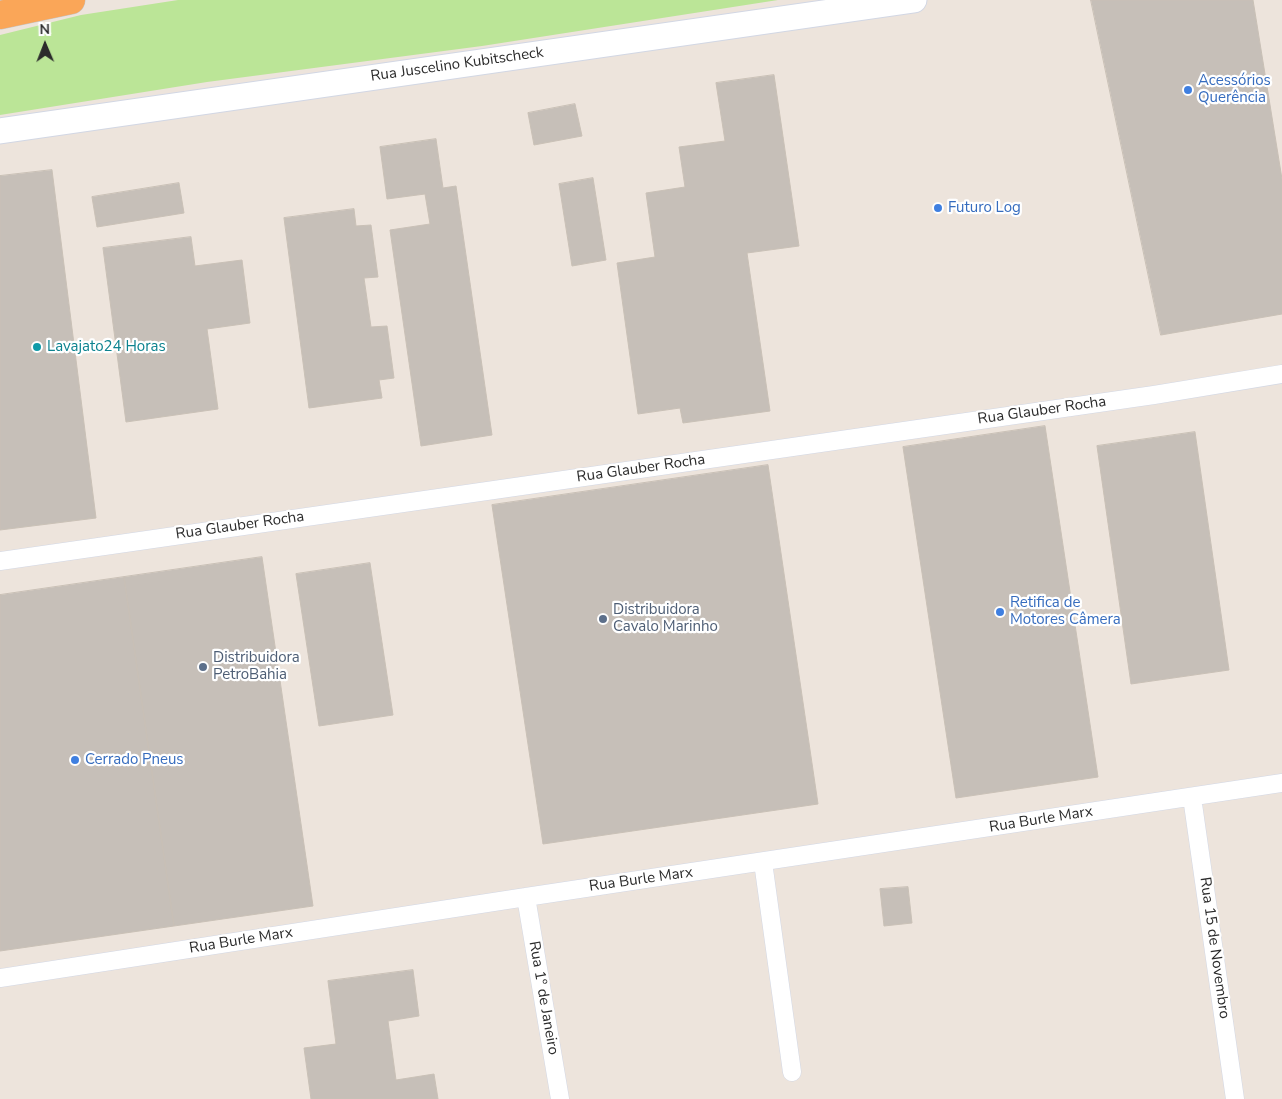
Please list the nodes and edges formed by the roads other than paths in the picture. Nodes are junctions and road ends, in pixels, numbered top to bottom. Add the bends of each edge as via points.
1 (71, 0) edge
2 (914, 0) edge
3 (0, 15) edge
4 (0, 131) edge
5 (1282, 374) edge
6 (0, 561) edge
7 (1282, 783) edge
8 (1192, 797) junction
9 (763, 862) junction
10 (526, 897) junction
11 (0, 978) edge
12 (792, 1072) dead end
13 (560, 1099) edge
14 (1235, 1099) edge

1 - 3 highway
2 - 4 main road, Rua Juscelino Kubitscheck
5 - 6 street, Rua Glauber Rocha
7 - 8 street, Rua Burle Marx
8 - 9 street, Rua Burle Marx
8 - 14 street, Rua 15 de Novembro
9 - 10 street, Rua Burle Marx
9 - 12 street
10 - 11 street, Rua Burle Marx
10 - 13 street, Rua 1º de Janeiro

